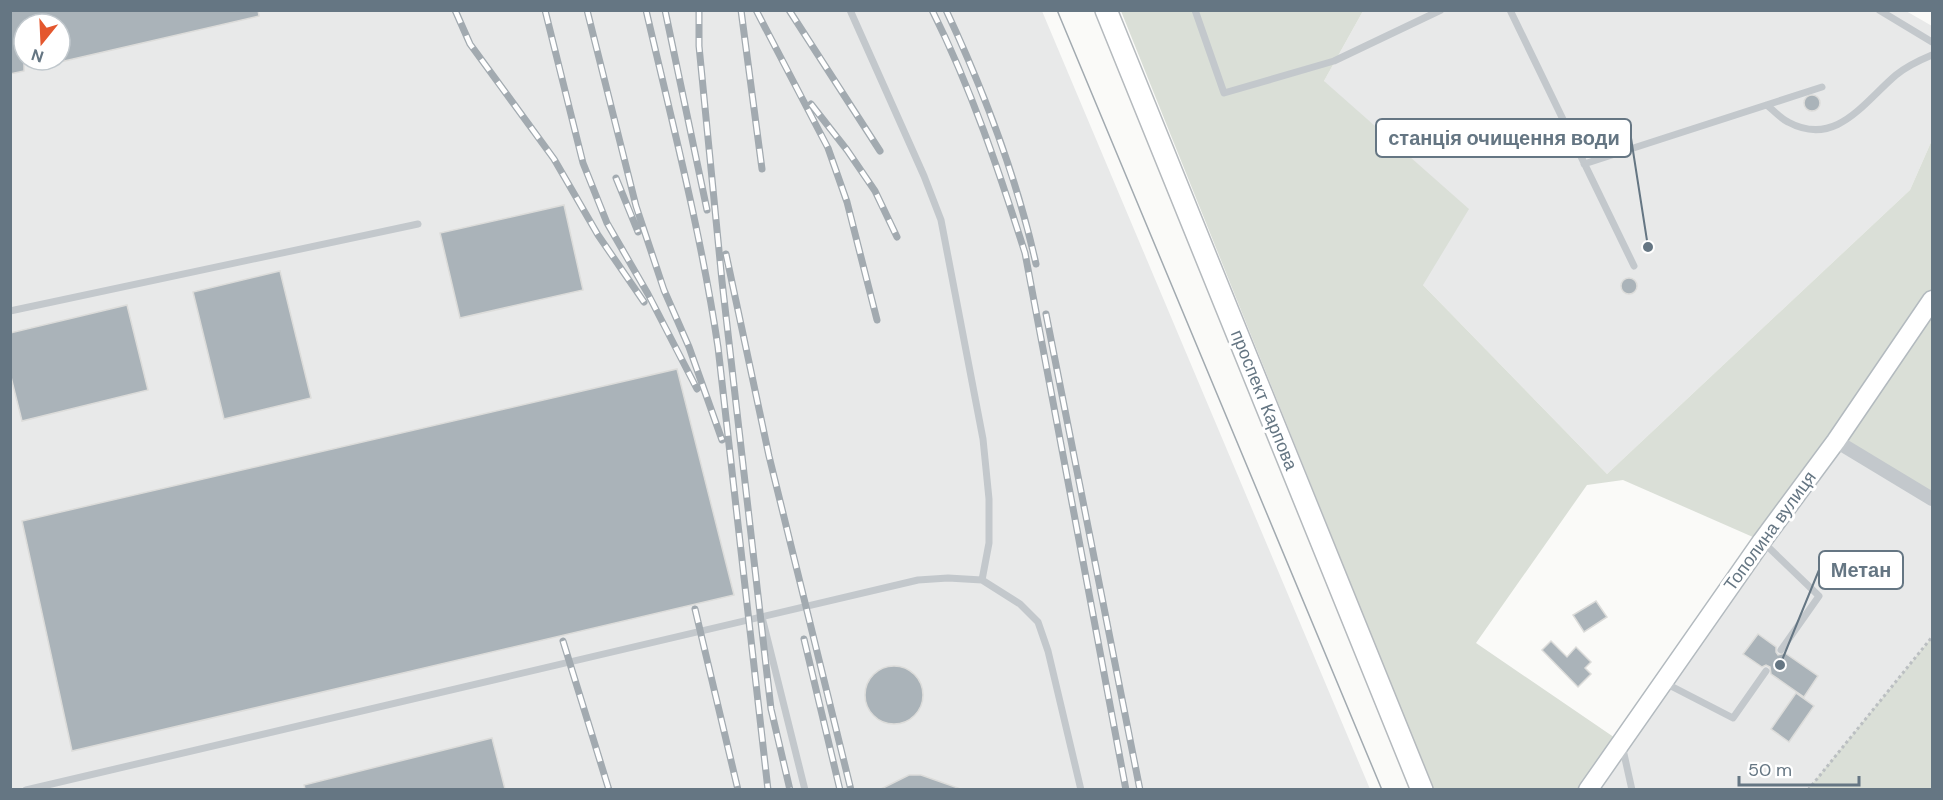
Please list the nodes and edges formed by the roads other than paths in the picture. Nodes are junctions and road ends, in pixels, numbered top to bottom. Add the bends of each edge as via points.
1 (850, 10) edge
2 (1106, 10) edge
3 (1195, 10) edge
4 (1441, 10) edge
5 (1510, 10) edge
6 (1880, 10) edge
7 (1932, 42) edge
8 (1932, 55) edge
9 (1822, 87) dead end
10 (1767, 105) junction
11 (1584, 164) junction
12 (418, 224) dead end
13 (1634, 266) dead end
14 (1932, 300) edge
15 (10, 311) edge
16 (1836, 441) junction
17 (1932, 500) edge
18 (1762, 541) junction
19 (982, 580) junction
20 (762, 617) junction
21 (1781, 650) dead end
22 (1766, 670) dead end
23 (1662, 681) junction
24 (1621, 742) junction
25 (26, 789) edge
26 (805, 789) edge
27 (1081, 789) edge
28 (1422, 789) edge
29 (1588, 789) edge
30 (1632, 789) edge

1 - 19 lane via 942,220 983,439 989,543
2 - 28 main road, проспект Карпова
3 - 4 lane via 1224,93 1335,61
5 - 11 lane
6 - 7 lane
8 - 10 lane via 1898,73 1846,122 1829,129 1806,129 1787,122
9 - 10 lane
10 - 11 lane
11 - 13 lane
12 - 15 lane
14 - 16 main road, Тополина вулиця
16 - 17 street
16 - 18 main road, Тополина вулиця
18 - 21 lane via 1819,596
18 - 23 main road, Тополина вулиця
19 - 20 lane via 918,580
19 - 27 lane via 1020,604 1038,622
20 - 25 lane
20 - 26 lane
22 - 23 lane via 1733,718
23 - 24 main road, Тополина вулиця
24 - 29 main road, Тополина вулиця
24 - 30 lane

